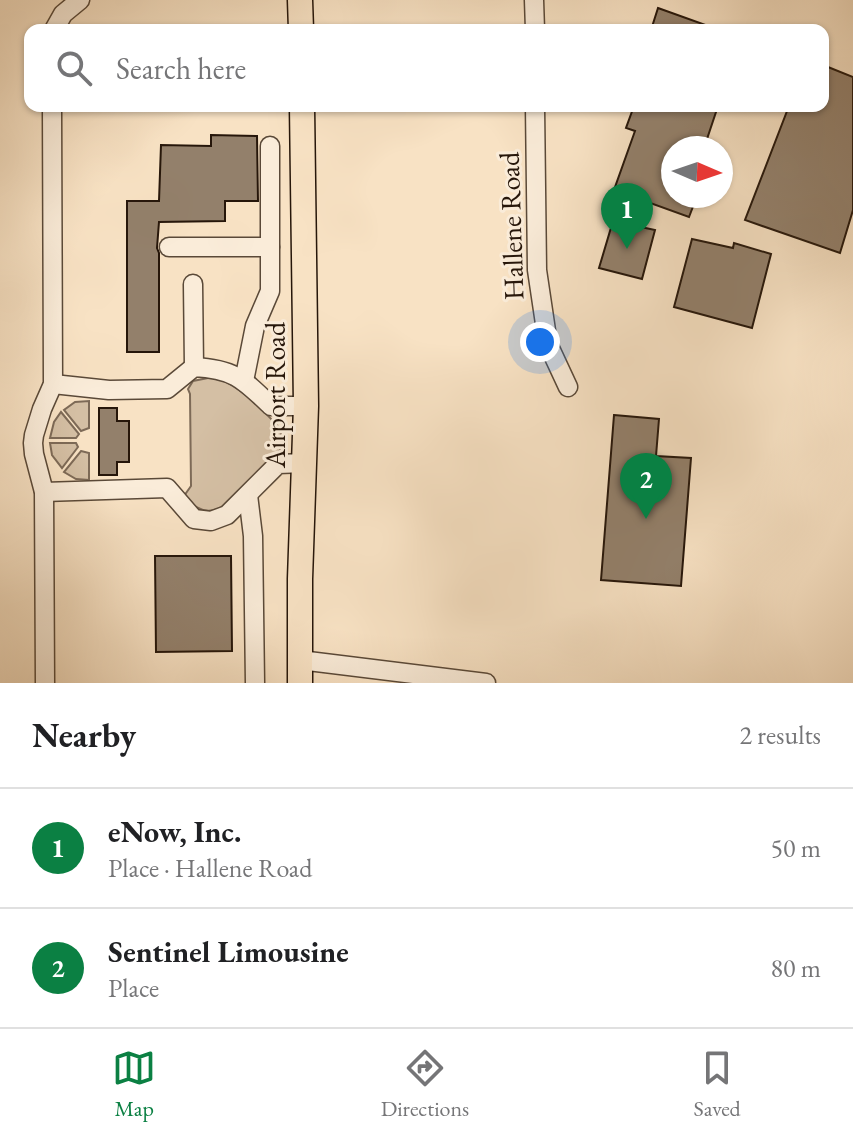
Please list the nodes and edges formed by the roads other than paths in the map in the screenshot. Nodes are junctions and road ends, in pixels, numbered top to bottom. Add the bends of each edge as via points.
1 (80, 0) edge
2 (300, 0) edge
3 (534, 0) edge
4 (57, 24) edge
5 (301, 24) edge
6 (535, 24) edge
7 (52, 112) edge
8 (302, 112) edge
9 (535, 112) edge
10 (270, 146) dead end
11 (169, 247) dead end
12 (270, 247) junction
13 (193, 284) dead end
14 (194, 367) junction
15 (244, 381) junction
16 (53, 384) junction
17 (568, 387) dead end
18 (306, 406) junction
19 (305, 463) junction
20 (44, 492) junction
21 (248, 495) junction
22 (300, 672) edge
23 (45, 683) edge
24 (255, 683) edge
25 (486, 683) edge

1 - 4 street
2 - 5 main road
3 - 6 street
7 - 16 street
8 - 18 main road, Airport Road
9 - 17 street, Hallene Road via 537,270 548,344
10 - 12 street
11 - 12 street
12 - 15 street via 270,291 255,326
13 - 14 street
14 - 15 street via 226,371
14 - 16 street via 167,389
15 - 18 street via 271,406
16 - 20 street via 33,443
18 - 19 main road, Airport Road
19 - 21 street via 278,464
19 - 22 main road, Airport Road
20 - 21 street via 167,488 194,519 211,521 227,515
20 - 23 street
21 - 24 street
22 - 25 street

